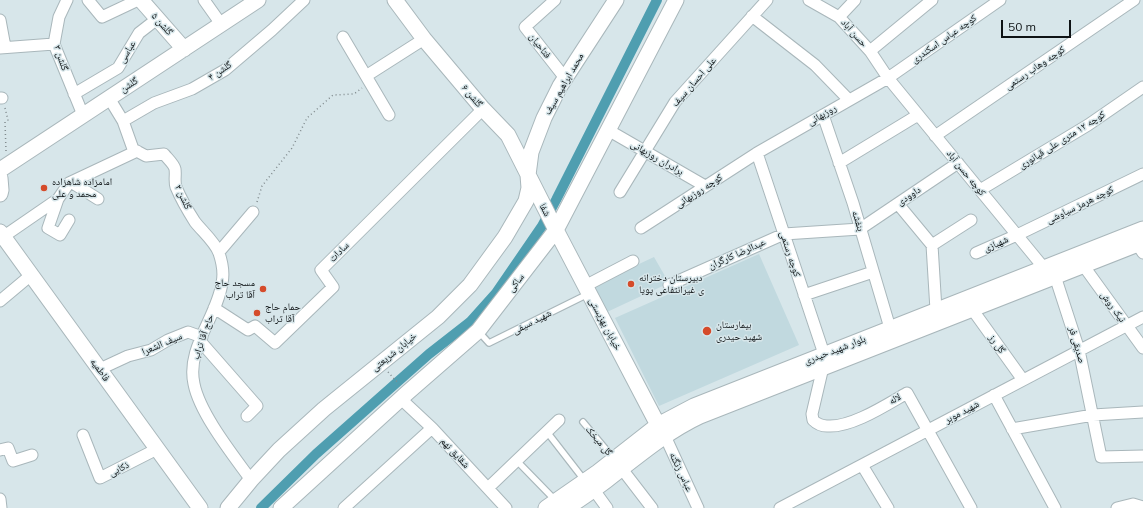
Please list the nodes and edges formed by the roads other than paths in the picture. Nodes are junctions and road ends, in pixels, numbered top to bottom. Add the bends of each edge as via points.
1 (67, 0) edge
2 (88, 0) edge
3 (139, 0) edge
4 (204, 0) edge
5 (258, 0) edge
6 (304, 0) edge
7 (395, 0) edge
8 (555, 0) edge
9 (616, 0) edge
10 (676, 0) edge
11 (767, 0) edge
12 (809, 0) edge
13 (856, 0) edge
14 (932, 0) edge
15 (1000, 0) edge
16 (1134, 0) edge
17 (752, 16) junction
18 (839, 17) junction
19 (157, 19) junction
20 (0, 20) edge
21 (221, 24) junction
22 (343, 37) dead end
23 (424, 39) junction
24 (54, 44) junction
25 (3, 48) edge
26 (184, 49) junction
27 (870, 51) junction
28 (565, 78) junction
29 (888, 78) junction
30 (368, 79) junction
31 (1143, 87) edge
32 (74, 94) junction
33 (109, 98) junction
34 (849, 100) junction
35 (483, 109) junction
36 (83, 115) junction
37 (389, 115) dead end
38 (823, 115) junction
39 (918, 115) junction
40 (122, 121) junction
41 (608, 130) junction
42 (935, 136) junction
43 (137, 151) junction
44 (645, 151) junction
45 (757, 153) junction
46 (839, 163) junction
47 (958, 163) junction
48 (2, 171) edge
49 (1143, 174) edge
50 (528, 175) junction
51 (71, 182) junction
52 (705, 186) junction
53 (980, 190) junction
54 (620, 192) dead end
55 (0, 194) edge
56 (539, 198) joint
57 (58, 199) junction
58 (98, 199) dead end
59 (898, 204) junction
60 (253, 212) road end
61 (69, 220) dead end
62 (971, 220) dead end
63 (554, 226) junction
64 (641, 228) dead end
65 (860, 229) junction
66 (1143, 230) edge
67 (784, 234) junction
68 (1017, 235) junction
69 (1, 236) edge
70 (932, 245) junction
71 (1141, 247) edge
72 (219, 252) junction
73 (976, 253) dead end
74 (633, 261) dead end
75 (1083, 265) junction
76 (873, 272) junction
77 (1049, 274) junction
78 (31, 275) junction
79 (669, 285) dead end
80 (587, 290) junction
81 (804, 295) junction
82 (0, 301) edge
83 (214, 308) junction
84 (972, 309) junction
85 (936, 310) junction
86 (1143, 317) edge
87 (1127, 325) junction
88 (890, 328) junction
89 (478, 331) junction
90 (201, 339) junction
91 (1143, 348) edge
92 (1079, 350) junction
93 (823, 361) junction
94 (100, 369) junction
95 (1023, 380) junction
96 (402, 393) junction
97 (994, 395) junction
98 (1143, 412) edge
99 (1093, 415) junction
100 (247, 416) dead end
101 (559, 420) dead end
102 (583, 422) dead end
103 (432, 428) junction
104 (1012, 429) junction
105 (661, 431) junction
106 (927, 431) junction
107 (547, 432) junction
108 (83, 435) dead end
109 (157, 449) junction
110 (0, 450) edge
111 (32, 455) dead end
112 (1143, 456) edge
113 (517, 460) junction
114 (618, 464) junction
115 (862, 465) junction
116 (251, 480) junction
117 (589, 485) junction
118 (488, 488) junction
119 (0, 499) edge
120 (556, 506) edge
121 (1143, 507) edge
122 (1, 508) edge
123 (200, 508) edge
124 (228, 508) edge
125 (282, 508) edge
126 (344, 508) edge
127 (506, 508) edge
128 (607, 508) edge
129 (652, 508) edge
130 (698, 508) edge
131 (780, 508) edge
132 (888, 508) edge
133 (971, 508) edge
134 (1055, 508) edge
135 (1117, 508) edge

1 - 24 street, گلشن ۳ via 59,18
2 - 3 street via 102,18
3 - 19 street, گلشن ۵
4 - 21 street
5 - 21 street, گلشن
6 - 40 street, گلشن ۴ via 225,70 192,89 154,103
7 - 23 street, گلشن ۶
8 - 28 street, فتاحیان via 525,28
9 - 28 street, محمد ابراهیم سیف
10 - 41 street, ساکی
11 - 17 street, علی احسان سیف
12 - 18 street, حسن آباد
13 - 18 street
14 - 27 street
15 - 29 street, کوچه عباس اسکندری
16 - 42 street, کوچه وهاب رستمی
17 - 34 street via 815,65
17 - 44 street, علی احسان سیف via 675,102
18 - 27 street, حسن آباد
19 - 26 street, گلشن ۵
19 - 32 street, عباسی via 139,33 118,68
20 - 25 street
21 - 26 street, گلشن
22 - 30 street
23 - 30 street
23 - 35 street, گلشن ۶
24 - 25 street
24 - 32 street, گلشن ۳
26 - 33 street, گلشن
27 - 29 street, حسن آباد
28 - 50 street, محمد ابراهیم سیف via 544,118 531,152
29 - 34 street, روزبهانی
29 - 39 street, کوچه حسن آباد
30 - 37 street
31 - 53 street, کوچه ۱۲ متری علی قپانوری via 1088,125
32 - 36 street, گلشن ۳
33 - 36 street, گلشن
33 - 40 street
34 - 38 street, روزبهانی
35 - 50 street, گلشن ۶ via 508,135
35 - 83 street, سادات via 321,270 333,287 275,343 254,326 248,330
36 - 48 street, گلشن
38 - 45 street, روزبهانی
38 - 46 street, بنفشه
39 - 42 street, کوچه حسن آباد
39 - 46 street
40 - 43 street via 133,149
41 - 44 street, برادران روزبهانی
41 - 63 street, ساکی
42 - 47 street, کوچه حسن آباد
43 - 51 street
43 - 72 street, گلشن ۲ via 146,156 164,154 175,168 175,185 182,200
44 - 52 street, برادران روزبهانی
44 - 54 street, علی احسان سیف
45 - 52 street, کوچه روزبهانی
45 - 67 street, کوچه رستمی
46 - 65 street, بنفشه
47 - 53 street, کوچه حسن آباد
47 - 59 street, داوودی
48 - 55 street
49 - 68 street, کوچه هرمز سیاوشی
50 - 56 street, گلشن ۶
50 - 116 street, خیابان شریعتی via 526,201 505,237 470,285 438,317 324,409
51 - 57 street
51 - 58 street
52 - 64 street, کوچه روزبهانی
53 - 68 street, کوچه حسن آباد
56 - 63 street, شفا
57 - 61 street via 48,228 60,235
57 - 69 street
59 - 65 street, داوودی
59 - 70 street
60 - 72 street
62 - 70 street
63 - 80 street, خیابان بهزیستی
63 - 89 street, ساکی
65 - 67 street
65 - 76 street, بنفشه
66 - 77 street, بلوار شهید حیدری
67 - 79 street, عبدالرضا کارگران
67 - 81 street, کوچه رستمی
68 - 73 street, شهبازی
68 - 77 street, کوچه حسن آباد
69 - 78 street, فاطمیه
70 - 85 street
71 - 75 street, بلوار شهید حیدری
72 - 83 street, حاج آقا تراب via 223,269 222,283
74 - 80 street
75 - 77 street, بلوار شهید حیدری
75 - 87 street, نیک روش
76 - 81 street
76 - 88 street, بنفشه
77 - 84 street, بلوار شهید حیدری
77 - 85 street, بلوار شهید حیدری
77 - 92 street, صدیقی فر
78 - 82 street
78 - 94 street, فاطمیه
80 - 89 lane, شهید سیفی via 489,343
80 - 105 street, خیابان بهزیستی
81 - 93 street, کوچه رستمی
83 - 90 street, حاج آقا تراب
84 - 93 street, بلوار شهید حیدری
84 - 95 street, گل رز
85 - 88 street, بلوار شهید حیدری
86 - 87 street, شهید موبر
87 - 91 street, نیک روش
87 - 92 street, شهید موبر
88 - 93 street, بلوار شهید حیدری
89 - 96 street, ساکی
90 - 94 street, سیف الشعرا via 188,332 151,350 128,356
90 - 100 street via 257,406
90 - 116 street, حاج آقا تراب via 193,369 193,384 213,426
92 - 95 street, شهید موبر
92 - 99 street, صدیقی فر
93 - 105 street, بلوار شهید حیدری
93 - 106 street, لاله via 812,414 818,425 844,424 870,414 907,393
94 - 109 street, فاطمیه
95 - 97 street, شهید موبر
96 - 103 street, شقایق نهم
96 - 125 street, ساکی
97 - 104 street
97 - 106 street, شهید موبر
98 - 99 street
99 - 104 street
99 - 112 street, صدیقی فر via 1101,457
101 - 107 street
102 - 114 lane, گل میخک
103 - 118 street, شقایق نهم
103 - 126 street
104 - 134 street
105 - 114 street, بلوار شهید حیدری
105 - 130 street, عباس زنگنه
106 - 115 street, شهید موبر
106 - 133 street, لاله
107 - 113 street
107 - 117 lane
108 - 109 street, ذکایی via 100,478
109 - 123 street, فاطمیه
110 - 111 street via 8,448 13,461
113 - 118 street
113 - 120 lane
114 - 117 street, بلوار شهید حیدری
114 - 129 street
115 - 131 street, شهید موبر
115 - 132 street
116 - 124 street, خیابان شریعتی
117 - 120 street, بلوار شهید حیدری
117 - 128 street
118 - 127 street, شقایق نهم
119 - 122 street
121 - 135 street via 1133,504

